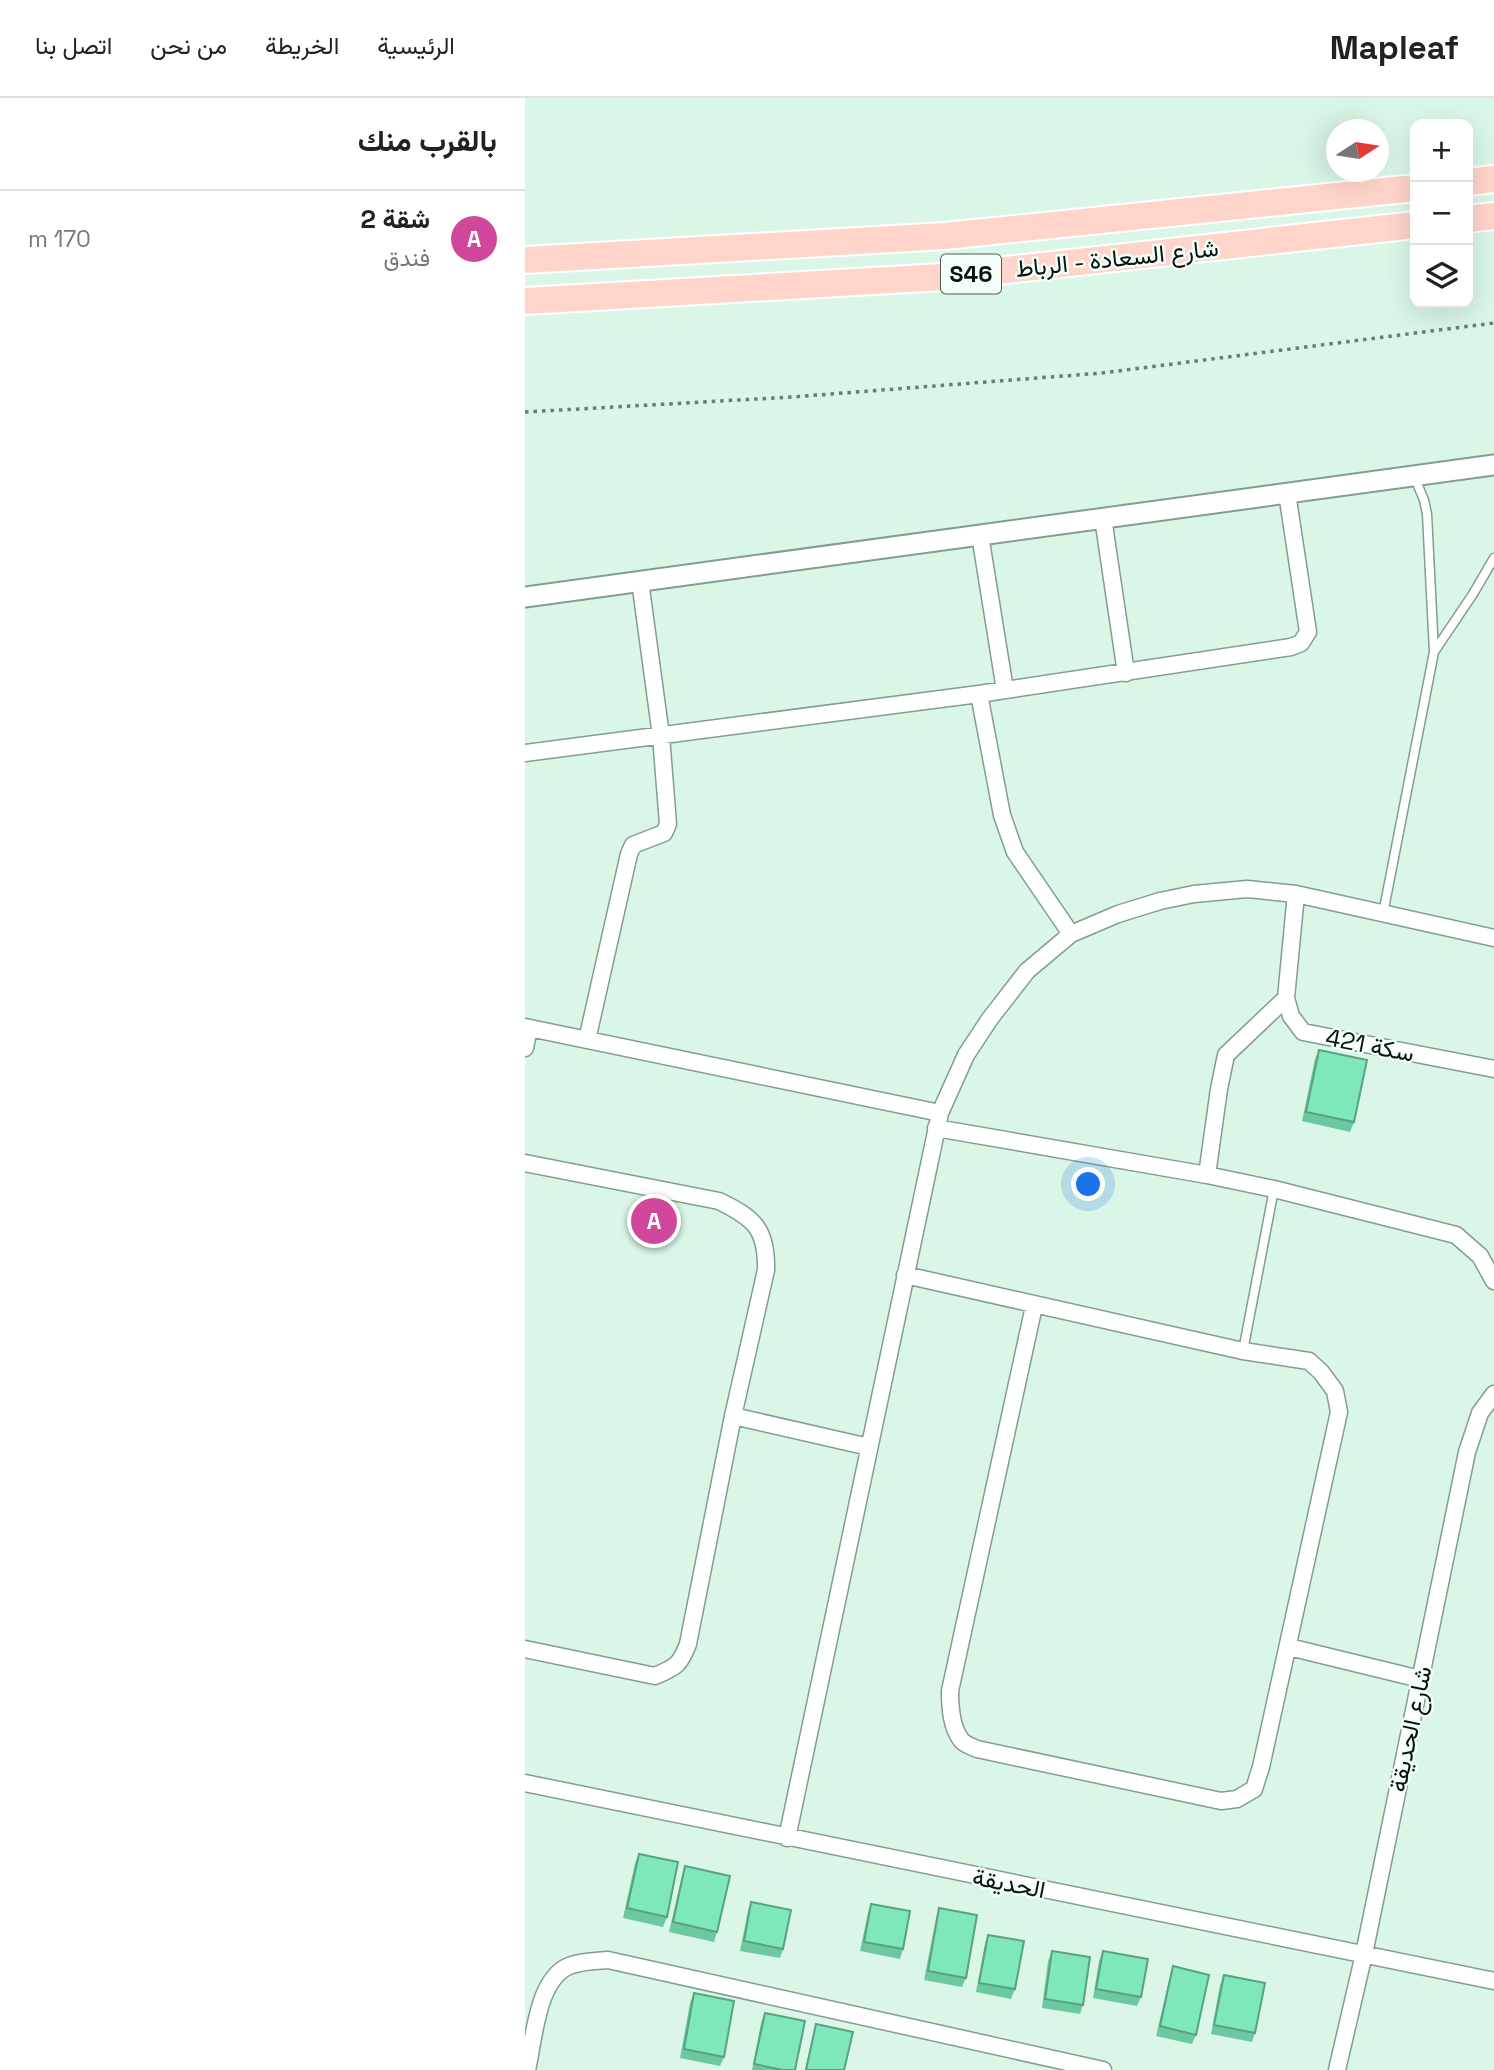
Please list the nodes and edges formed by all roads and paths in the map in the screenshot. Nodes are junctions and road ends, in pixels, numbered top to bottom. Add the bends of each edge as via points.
1 (1494, 179) edge
2 (1473, 181) edge
3 (1410, 189) edge
4 (1494, 216) edge
5 (1473, 218) edge
6 (1410, 226) edge
7 (525, 260) edge
8 (525, 301) edge
9 (1494, 323) edge
10 (525, 412) edge
11 (1494, 465) edge
12 (1414, 476) junction
13 (1287, 493) junction
14 (1103, 518) junction
15 (980, 535) junction
16 (1494, 558) edge
17 (640, 581) junction
18 (525, 597) edge
19 (1434, 652) junction
20 (1126, 673) junction
21 (1005, 690) junction
22 (979, 694) junction
23 (661, 736) junction
24 (525, 753) edge
25 (1296, 894) junction
26 (1383, 914) junction
27 (1071, 934) junction
28 (1494, 938) edge
29 (1286, 998) junction
30 (527, 1028) edge
31 (587, 1040) junction
32 (525, 1048) edge
33 (1494, 1069) edge
34 (938, 1121) junction
35 (525, 1163) edge
36 (1207, 1175) junction
37 (1274, 1189) junction
38 (905, 1275) junction
39 (1494, 1281) edge
40 (1034, 1306) junction
41 (1243, 1351) junction
42 (1494, 1394) edge
43 (733, 1416) junction
44 (869, 1447) junction
45 (1289, 1647) junction
46 (525, 1649) edge
47 (1420, 1679) junction
48 (525, 1783) edge
49 (787, 1838) junction
50 (1364, 1954) junction
51 (1494, 1981) edge
52 (527, 2070) edge
53 (1103, 2070) edge
54 (1338, 2070) edge

1 - 2 highway
3 - 7 highway, شارع السعادة - الرباط / S46 via 945,236
4 - 5 highway
6 - 8 highway, شارع السعادة - الرباط / S46 via 942,278
9 - 10 path via 1102,373
11 - 12 street
12 - 13 street
12 - 19 lane via 1427,514
13 - 14 street
13 - 20 street via 1308,632 1301,643
14 - 15 street
14 - 20 street
15 - 17 street
15 - 21 street
16 - 19 lane
17 - 18 street
17 - 23 street
19 - 26 lane
20 - 21 street
21 - 22 street
22 - 23 street
22 - 27 street via 1002,815 1015,852
23 - 24 street
23 - 31 street via 668,824 656,838 633,845 629,854
25 - 26 street
25 - 27 street via 1247,889 1195,894 1160,901
25 - 29 street
26 - 28 street
27 - 34 street via 1027,971 989,1020 966,1055
29 - 33 street, سكة 421 via 1291,1016 1303,1032
29 - 36 street via 1226,1055
30 - 31 street
30 - 32 street
31 - 34 street
34 - 36 street
34 - 38 street
35 - 43 street via 719,1201 746,1214 767,1250 767,1270
36 - 37 street
37 - 39 street via 1456,1235 1480,1256
37 - 41 lane
38 - 40 street
38 - 44 street
40 - 41 street
40 - 45 street via 950,1691 950,1708 962,1741 977,1749 1221,1801 1237,1799 1254,1789
41 - 45 street via 1308,1362 1335,1391 1339,1412
42 - 47 street, شارع الحديقة via 1480,1413 1467,1452
43 - 44 street
43 - 46 street via 682,1661 655,1676
44 - 49 street
45 - 47 street
47 - 50 street, شارع الحديقة
48 - 49 street, الحديقة
49 - 50 street, الحديقة
50 - 51 street, الحديقة
50 - 54 street, شارع الحديقة
52 - 53 street via 544,1993 554,1976 568,1966 608,1960

